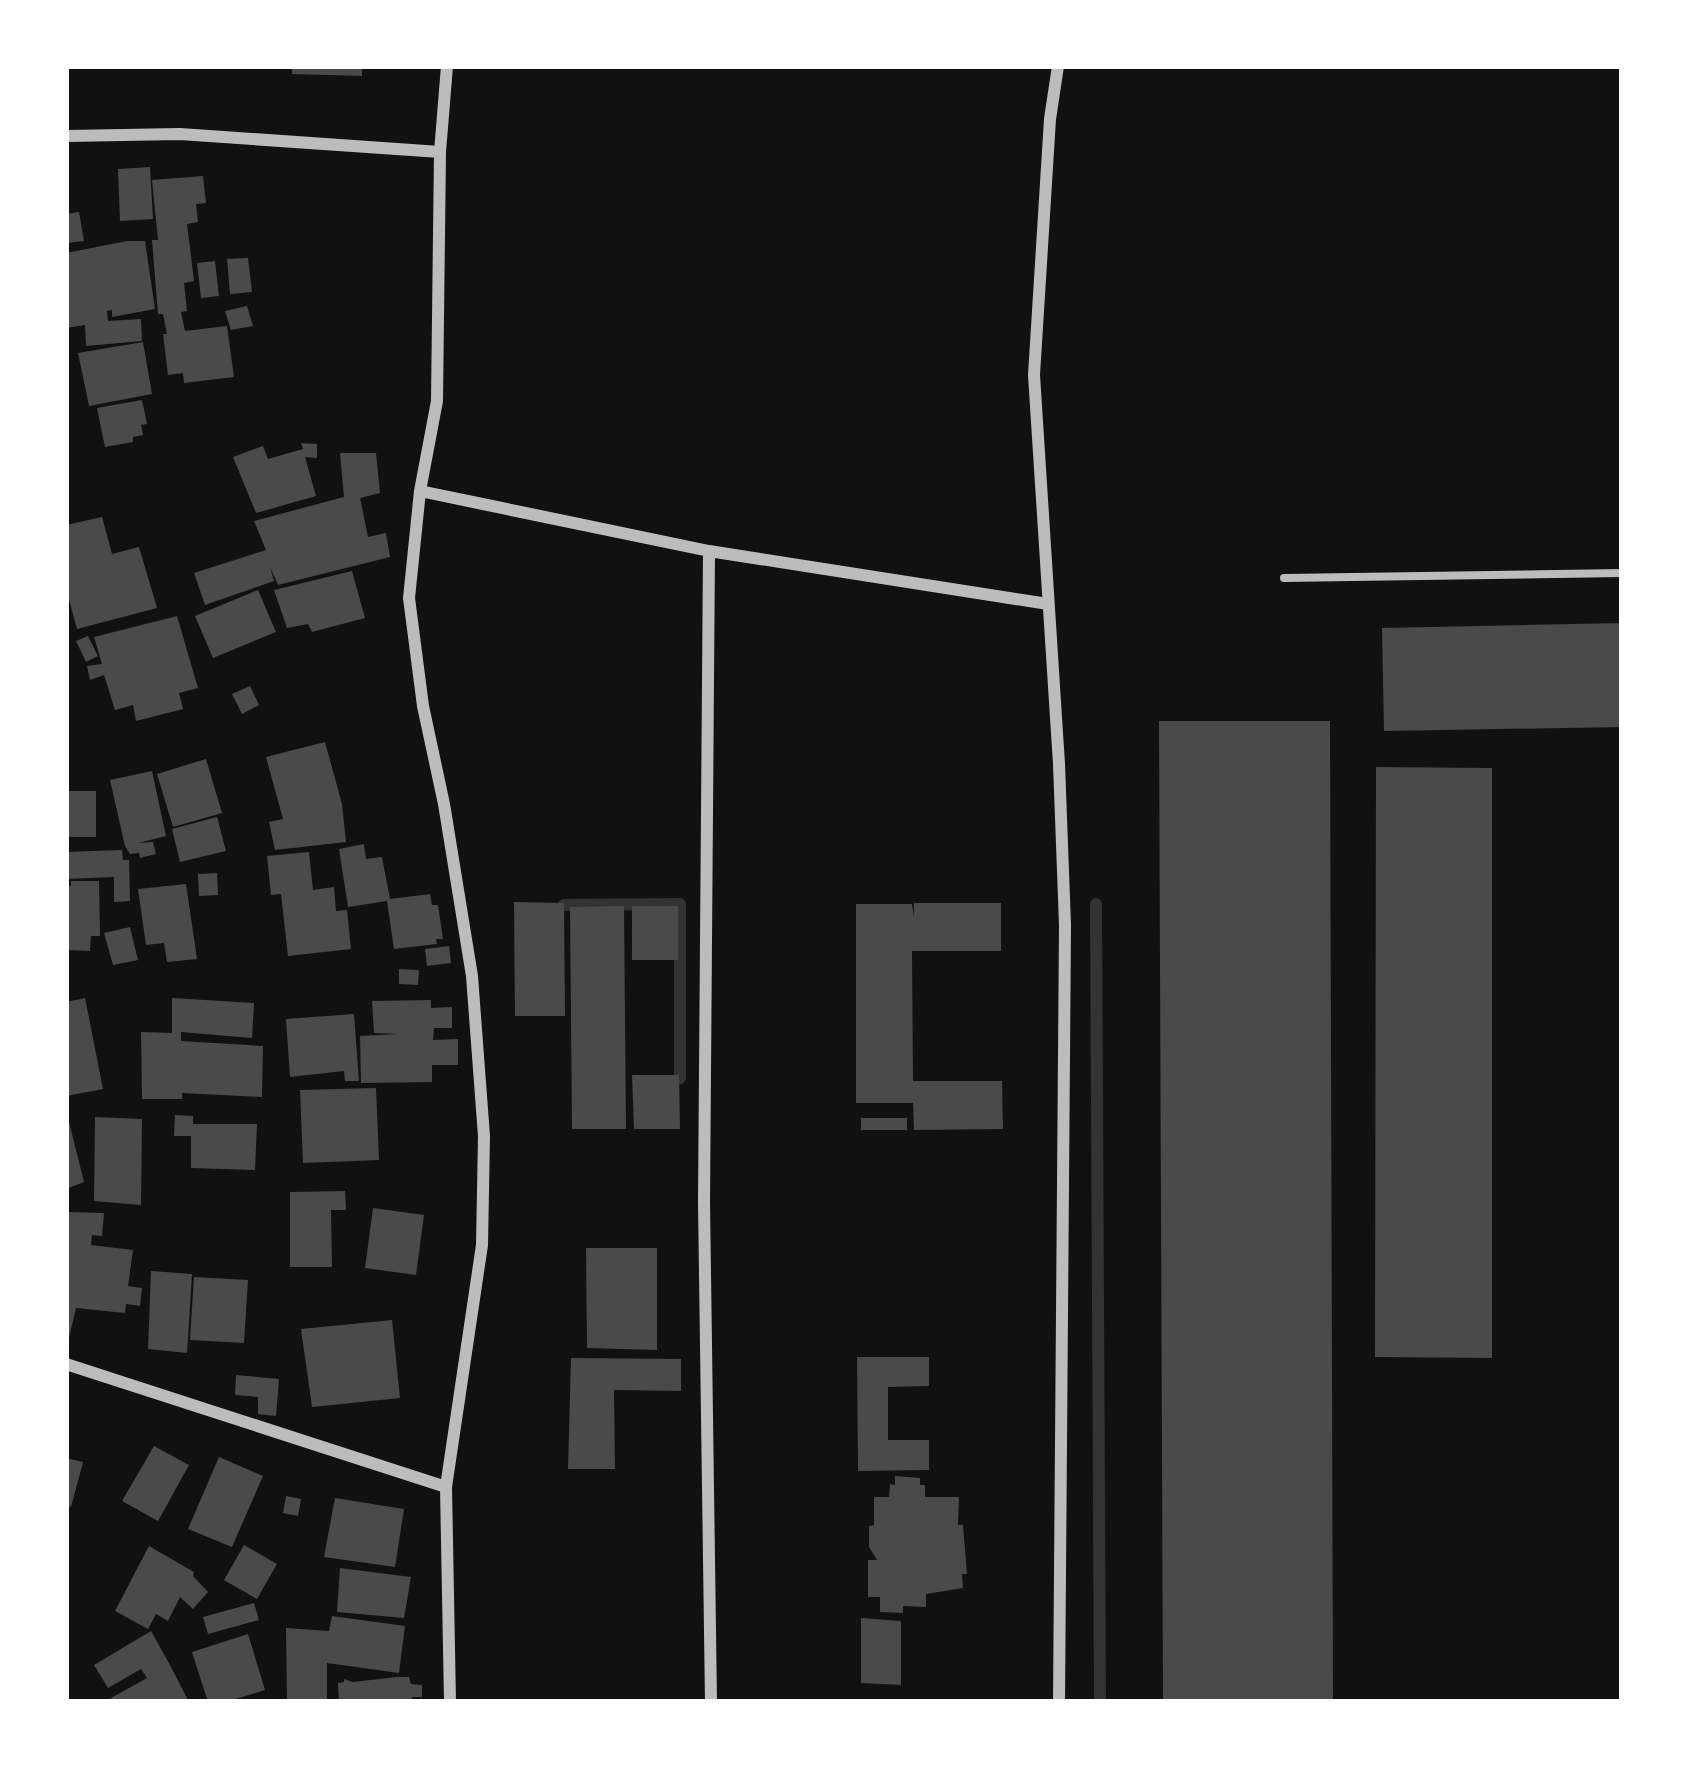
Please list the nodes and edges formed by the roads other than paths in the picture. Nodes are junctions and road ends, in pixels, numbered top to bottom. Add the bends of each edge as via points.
1 (447, 66) edge
2 (1058, 66) edge
3 (66, 136) edge
4 (440, 152) junction
5 (420, 491) junction
6 (709, 551) junction
7 (1622, 573) edge
8 (1284, 578) dead end
9 (1048, 604) junction
10 (66, 1364) edge
11 (446, 1487) junction
12 (450, 1702) edge
13 (711, 1702) edge
14 (1059, 1702) edge

1 - 4 street
2 - 9 street via 1034,375
3 - 4 street via 180,134
4 - 5 street via 437,401
5 - 6 street
5 - 11 street via 409,598 472,976 484,1136 482,1245
6 - 9 street
6 - 13 street
7 - 8 lane
9 - 14 street via 1065,925
10 - 11 street
11 - 12 street

